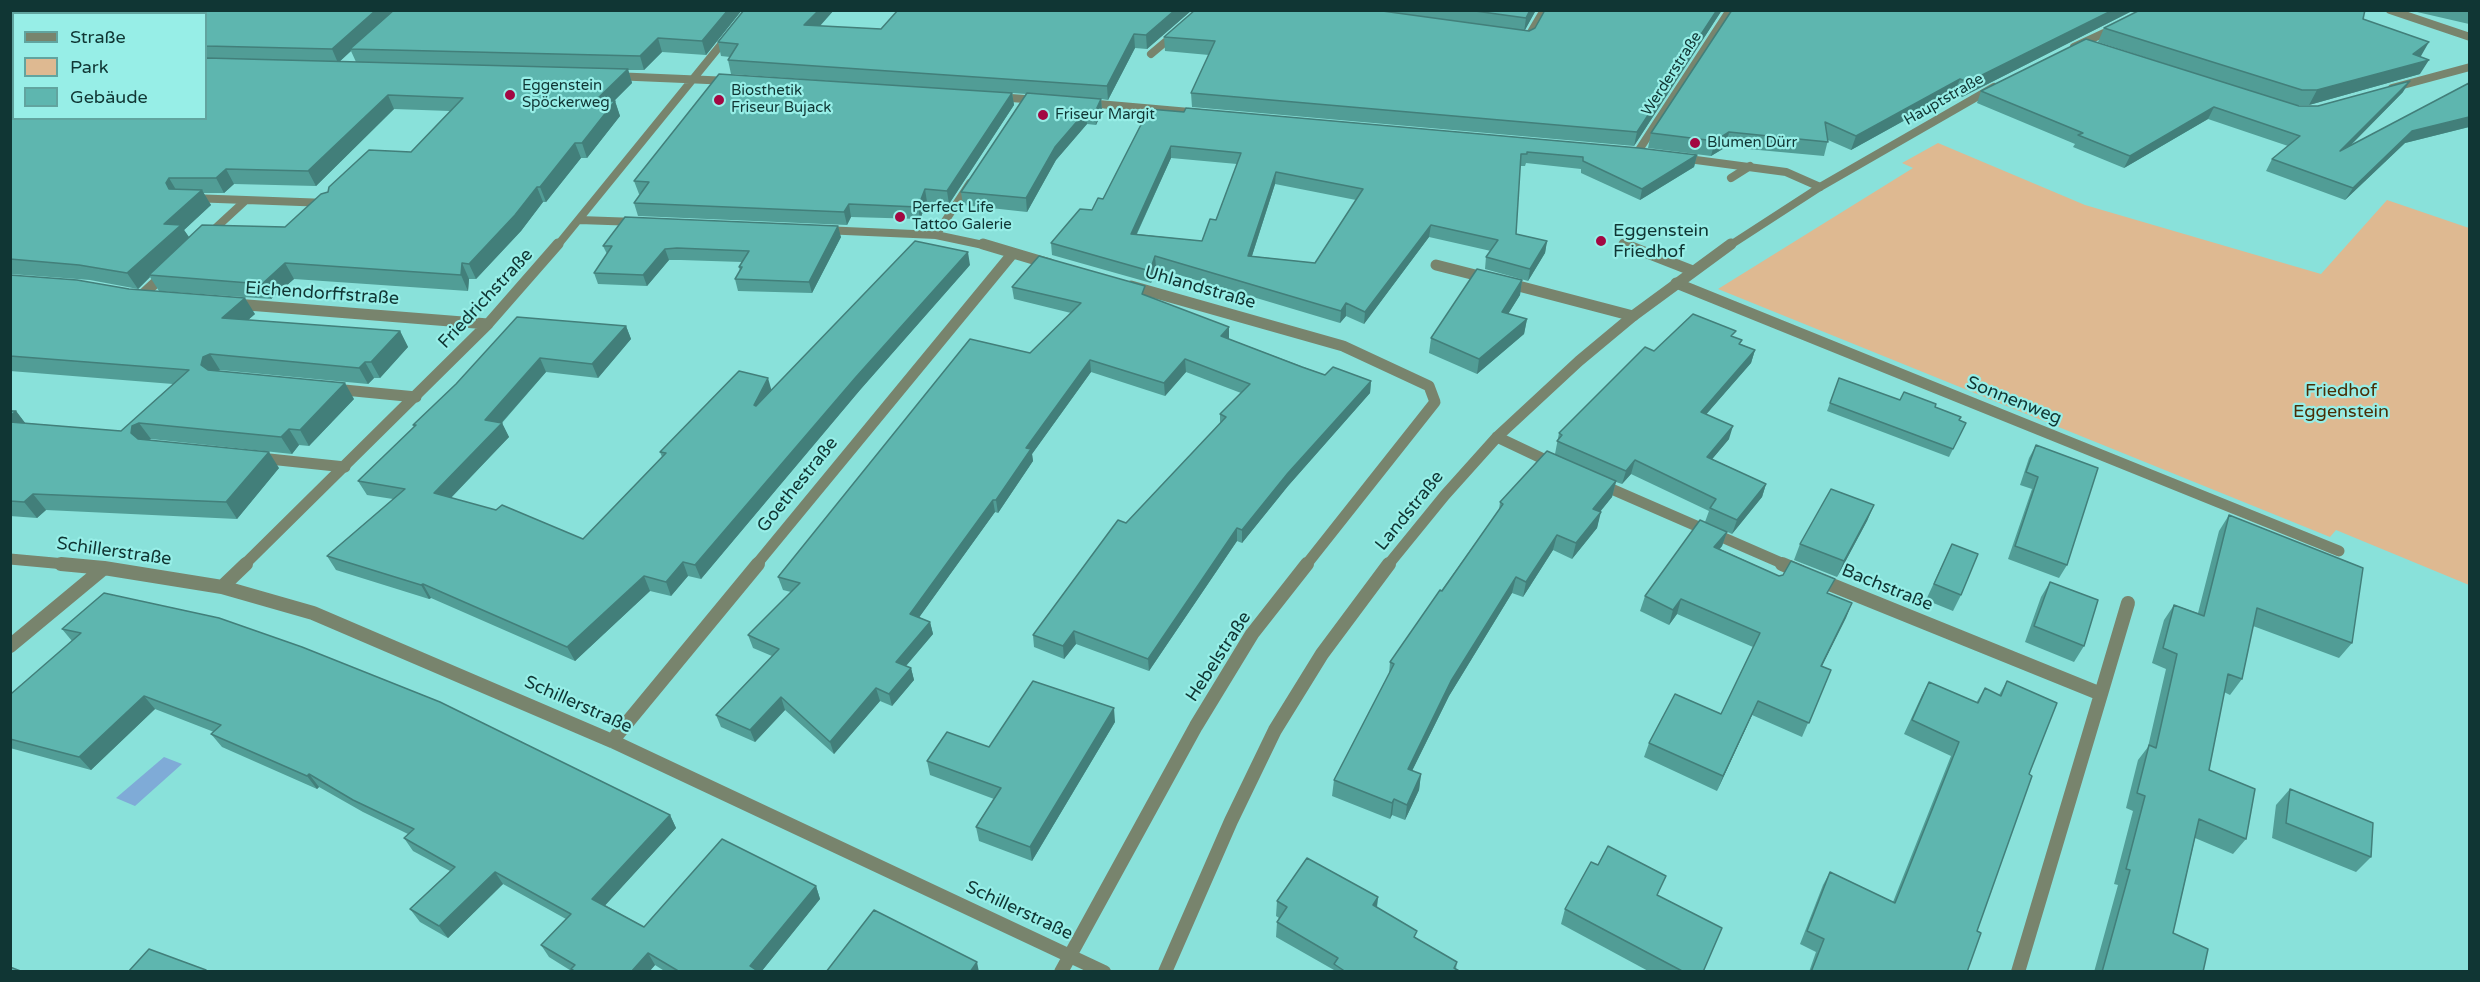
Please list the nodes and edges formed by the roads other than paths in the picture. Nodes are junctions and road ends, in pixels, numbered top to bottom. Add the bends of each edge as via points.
1 (1544, 10) edge
2 (1730, 10) edge
3 (2390, 10) edge
4 (738, 25) edge
5 (1185, 25) edge
6 (2120, 26) edge
7 (1515, 37) edge
8 (2469, 37) edge
9 (2080, 43) junction
10 (2091, 47) edge
11 (2060, 53) edge
12 (1150, 54) dead end
13 (2469, 67) edge
14 (599, 76) edge
15 (693, 78) junction
16 (740, 81) edge
17 (2001, 83) edge
18 (2378, 92) edge
19 (990, 96) edge
20 (1025, 99) junction
21 (1047, 100) edge
22 (1079, 103) edge
23 (1019, 108) edge
24 (1215, 114) edge
25 (1625, 152) edge
26 (1637, 153) junction
27 (1648, 154) edge
28 (1671, 157) edge
29 (1750, 166) junction
30 (974, 177) edge
31 (1731, 178) dead end
32 (1820, 187) junction
33 (181, 198) edge
34 (246, 200) junction
35 (331, 203) edge
36 (579, 220) junction
37 (651, 223) edge
38 (817, 230) edge
39 (936, 235) junction
40 (202, 240) edge
41 (1624, 244) dead end
42 (1013, 253) junction
43 (176, 264) edge
44 (1436, 265) dead end
45 (1066, 268) edge
46 (1693, 271) junction
47 (1677, 283) junction
48 (1123, 284) edge
49 (152, 297) edge
50 (221, 303) edge
51 (1633, 316) junction
52 (488, 324) junction
53 (323, 388) edge
54 (416, 397) junction
55 (1435, 402) joint
56 (1497, 437) junction
57 (242, 457) edge
58 (345, 467) junction
59 (1562, 467) edge
60 (1584, 477) edge
61 (2339, 551) dead end
62 (10, 559) edge
63 (104, 568) junction
64 (222, 587) junction
65 (2128, 603) dead end
66 (10, 646) edge
67 (2101, 694) junction
68 (612, 741) junction
69 (1069, 956) junction
70 (1061, 972) edge
71 (1104, 972) edge
72 (1165, 972) edge
73 (2018, 972) edge

1 - 7 street via 1527,39
2 - 26 street, Werderstraße
3 - 8 street
4 - 15 street, Friedrichstraße
5 - 12 street
6 - 9 street
9 - 10 street
9 - 11 street
13 - 18 street
14 - 15 street
15 - 16 street
15 - 36 street, Friedrichstraße
17 - 32 street, Hauptstraße
19 - 20 street
20 - 21 street
20 - 23 street
22 - 24 street
25 - 26 street
26 - 27 street
28 - 29 street
29 - 31 street
29 - 32 street via 1786,172
30 - 39 street
32 - 46 street, Landstraße
33 - 34 street
34 - 35 street
34 - 40 street
36 - 37 street
36 - 52 street, Friedrichstraße
38 - 39 street
39 - 42 street
41 - 46 street
42 - 45 street
42 - 68 street, Goethestraße
43 - 49 street via 135,296
44 - 51 street
46 - 47 street, Landstraße
47 - 51 street, Landstraße
47 - 61 street, Sonnenweg
48 - 55 street, Uhlandstraße via 1343,346 1429,386
50 - 52 street, Eichendorffstraße
51 - 56 street, Landstraße
52 - 54 street, Friedrichstraße
53 - 54 street
54 - 58 street, Friedrichstraße
55 - 69 street, Hebelstraße via 1252,634 1196,726
56 - 59 street
56 - 72 street, Landstraße via 1378,578 1316,663 1275,730
57 - 58 street
58 - 64 street, Friedrichstraße
60 - 67 street, Bachstraße via 1748,551
62 - 63 street, Schillerstraße
63 - 64 street, Schillerstraße
63 - 66 street
64 - 68 street, Schillerstraße via 313,613
65 - 67 street
67 - 73 street
68 - 69 street, Schillerstraße
69 - 70 street, Hebelstraße
69 - 71 street, Schillerstraße

